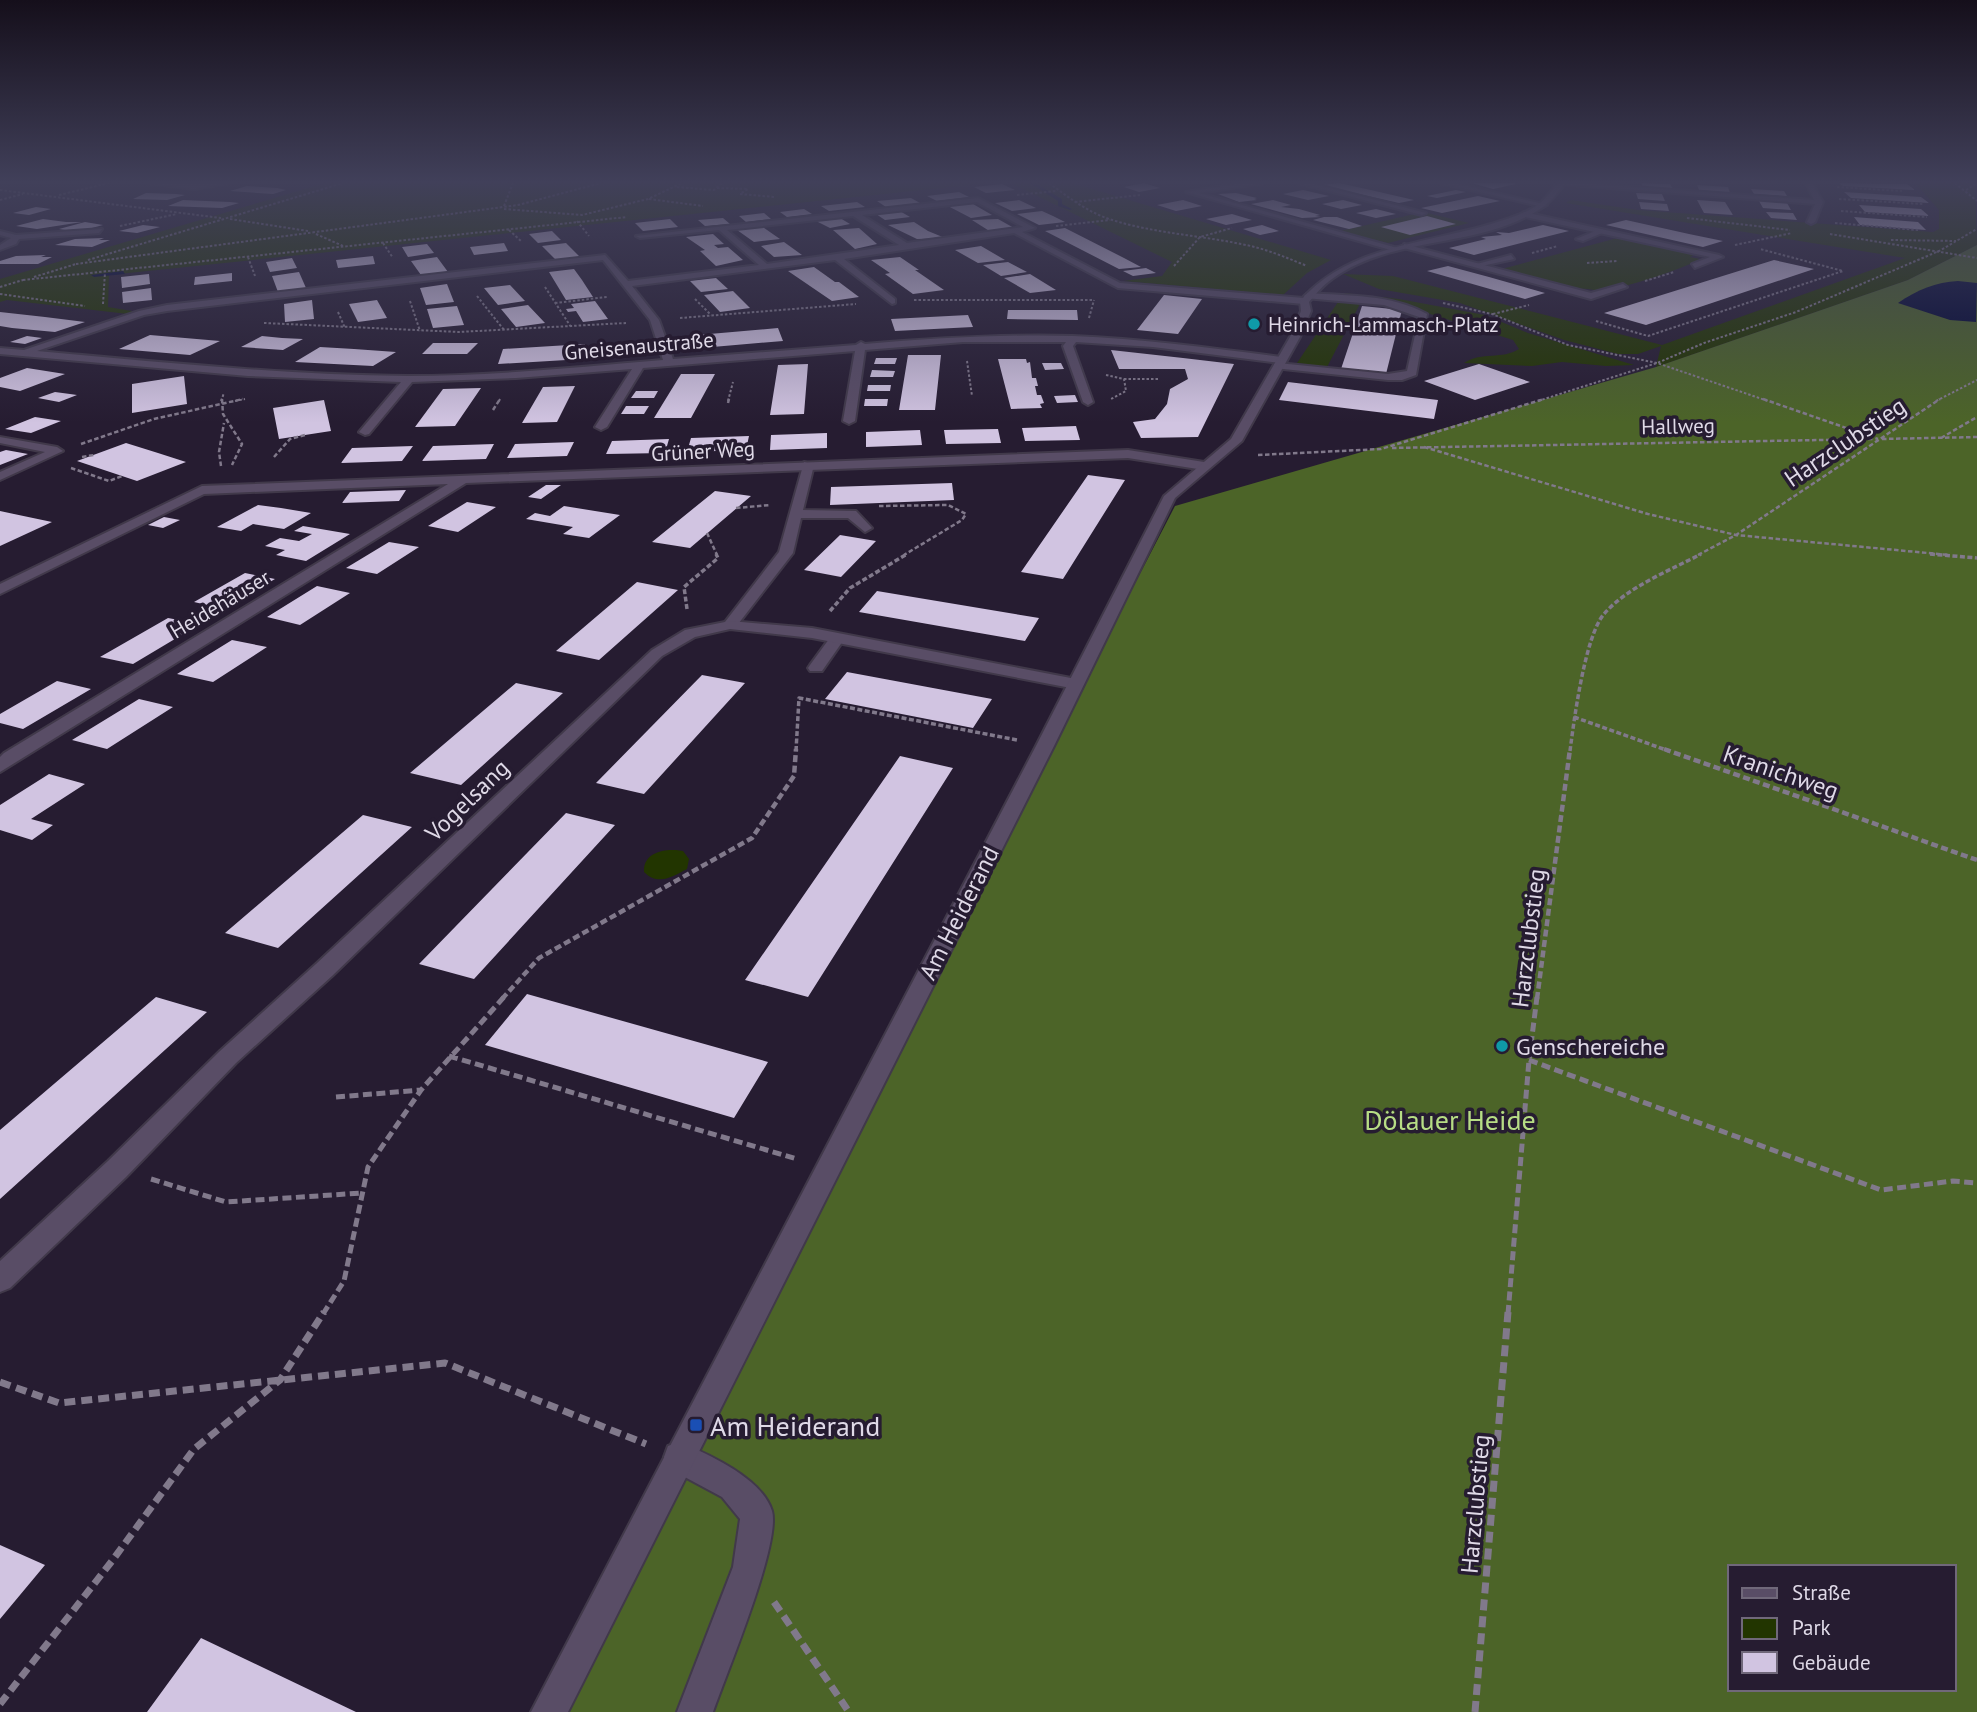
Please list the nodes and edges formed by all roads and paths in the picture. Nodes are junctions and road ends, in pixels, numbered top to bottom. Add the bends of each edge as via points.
1 (81, 263) edge
2 (90, 263) edge
3 (192, 263) edge
4 (557, 263) edge
5 (609, 263) edge
6 (761, 263) edge
7 (798, 263) edge
8 (843, 263) edge
9 (1076, 263) edge
10 (1177, 263) edge
11 (1301, 263) edge
12 (1353, 263) edge
13 (1468, 263) edge
14 (1486, 263) edge
15 (1596, 263) edge
16 (1701, 263) edge
17 (1812, 263) edge
18 (1912, 263) edge
19 (1582, 264) dead end
20 (1477, 265) junction
21 (1695, 265) joint
22 (532, 266) junction
23 (766, 267) junction
24 (105, 272) junction
25 (468, 273) junction
26 (89, 274) junction
27 (1330, 274) junction
28 (23, 280) junction
29 (626, 284) junction
30 (1118, 285) junction
31 (0, 287) edge
32 (1623, 287) joint
33 (1155, 288) junction
34 (0, 294) edge
35 (633, 294) junction
36 (1306, 298) junction
37 (892, 301) junction
38 (1432, 302) dead end
39 (555, 303) junction
40 (103, 308) junction
41 (142, 313) junction
42 (654, 320) junction
43 (1591, 320) dead end
44 (260, 323) dead end
45 (572, 328) junction
46 (505, 331) junction
47 (962, 339) junction
48 (1073, 339) junction
49 (861, 345) junction
50 (0, 351) edge
51 (21, 353) junction
52 (0, 360) edge
53 (669, 363) junction
54 (1280, 363) junction
55 (1657, 363) junction
56 (639, 366) junction
57 (409, 379) junction
58 (1124, 379) dead end
59 (1158, 379) dead end
60 (1977, 380) edge
61 (230, 383) dead end
62 (972, 396) dead end
63 (254, 397) dead end
64 (1088, 402) dead end
65 (220, 404) junction
66 (1977, 417) edge
67 (849, 421) dead end
68 (224, 422) junction
69 (601, 427) dead end
70 (365, 432) dead end
71 (305, 435) dead end
72 (1977, 437) edge
73 (1940, 438) junction
74 (1879, 439) junction
75 (0, 440) edge
76 (1419, 446) junction
77 (1381, 449) junction
78 (57, 451) junction
79 (274, 457) dead end
80 (36, 461) junction
81 (233, 461) dead end
82 (1212, 462) junction
83 (808, 465) junction
84 (221, 471) dead end
85 (122, 476) dead end
86 (0, 477) edge
87 (464, 480) junction
88 (955, 508) dead end
89 (796, 514) junction
90 (865, 528) dead end
91 (707, 533) dead end
92 (1736, 535) junction
93 (1977, 558) edge
94 (0, 590) edge
95 (730, 625) junction
96 (690, 633) junction
97 (812, 633) junction
98 (836, 638) junction
99 (816, 668) dead end
100 (1076, 684) junction
101 (1574, 717) junction
102 (1045, 746) junction
103 (0, 767) edge
104 (1977, 860) edge
105 (449, 1056) junction
106 (1530, 1060) junction
107 (421, 1090) junction
108 (336, 1097) dead end
109 (828, 1168) junction
110 (117, 1169) junction
111 (1977, 1183) edge
112 (363, 1193) junction
113 (0, 1279) edge
114 (280, 1380) junction
115 (0, 1382) edge
116 (679, 1457) junction
117 (749, 1567) junction
118 (0, 1704) edge
119 (549, 1712) edge
120 (695, 1712) edge
121 (849, 1712) edge
122 (1475, 1712) edge

1 - 28 path
2 - 26 path
3 - 24 path
4 - 22 street
5 - 29 street
6 - 23 street
7 - 23 street
8 - 37 street
9 - 30 street
10 - 33 path
11 - 27 path
12 - 27 street
13 - 20 street
14 - 20 street
15 - 19 path
16 - 21 street
17 - 43 path via 1843,271 1648,336
18 - 55 path
20 - 32 street via 1591,296
21 - 32 path
22 - 25 street
22 - 39 path
23 - 29 street
24 - 26 path
24 - 40 path
25 - 41 street
25 - 46 path via 477,285 470,288
26 - 28 path
27 - 36 street
28 - 31 path
29 - 35 street
30 - 33 street
30 - 37 path via 1094,300
33 - 36 street
34 - 40 path
35 - 39 path
35 - 42 street
36 - 54 street via 1306,312
36 - 54 street, Gneisenaustraße via 1416,310 1424,316 1412,373 1388,377
37 - 42 path
38 - 55 path via 1492,314 1569,345
39 - 45 path
40 - 41 path
41 - 51 street
42 - 45 path
42 - 53 street
44 - 46 path
45 - 46 path
47 - 48 street, Gneisenaustraße
47 - 49 street, Gneisenaustraße
47 - 62 path
48 - 54 street, Gneisenaustraße via 1153,344
48 - 64 street via 1068,346
49 - 53 street, Gneisenaustraße
49 - 67 street
50 - 51 street, Gneisenaustraße
51 - 52 street
51 - 57 street, Gneisenaustraße via 248,373
53 - 56 street, Gneisenaustraße
54 - 82 street, Am Heiderand via 1236,441
55 - 74 path
55 - 77 path
56 - 57 street, Gneisenaustraße
56 - 69 street
57 - 70 street
58 - 59 path
60 - 74 path, Harzclubstieg
61 - 65 path
63 - 65 path
65 - 68 path
65 - 78 path via 154,419
66 - 73 path
68 - 81 path via 243,444
68 - 84 path
71 - 79 path via 290,439
72 - 73 path, Hallweg
73 - 74 path, Hallweg
74 - 76 path, Hallweg
74 - 92 path, Harzclubstieg
75 - 78 street
76 - 77 path, Hallweg
76 - 92 path via 1648,514
77 - 82 path
78 - 80 street
80 - 85 path via 108,481
80 - 86 street
82 - 83 street, Grüner Weg via 1128,454
82 - 100 street, Am Heiderand via 1170,496
83 - 87 street, Grüner Weg
83 - 89 street
87 - 94 street, Grüner Weg via 202,489
87 - 103 street, Heidehäuser
88 - 97 path via 966,514 962,520 850,588
89 - 90 street via 851,514
89 - 95 street via 786,553
91 - 96 path via 718,558 684,587
92 - 93 path
92 - 101 path, Harzclubstieg via 1638,587 1604,614 1594,632
95 - 96 street, Vogelsang
95 - 97 street, Vogelsang
96 - 110 street, Vogelsang via 657,653 228,1057
97 - 98 street, Vogelsang
98 - 99 street
98 - 100 street, Vogelsang
100 - 102 street, Am Heiderand
101 - 104 path, Kranichweg
101 - 106 path, Harzclubstieg
102 - 105 path via 799,698 794,776 752,838 539,958
102 - 109 street, Am Heiderand
105 - 107 path
105 - 109 path
106 - 111 path via 1881,1190 1953,1181
106 - 122 path, Harzclubstieg
107 - 108 path
107 - 112 path via 368,1167
109 - 116 street, Am Heiderand
110 - 112 path via 226,1202
110 - 113 street, Vogelsang
112 - 114 path via 344,1281
114 - 115 path via 59,1403
114 - 116 path via 445,1363
114 - 118 path via 194,1449
116 - 117 street via 733,1486 757,1514
116 - 119 street, Am Heiderand
117 - 120 street
117 - 121 path

